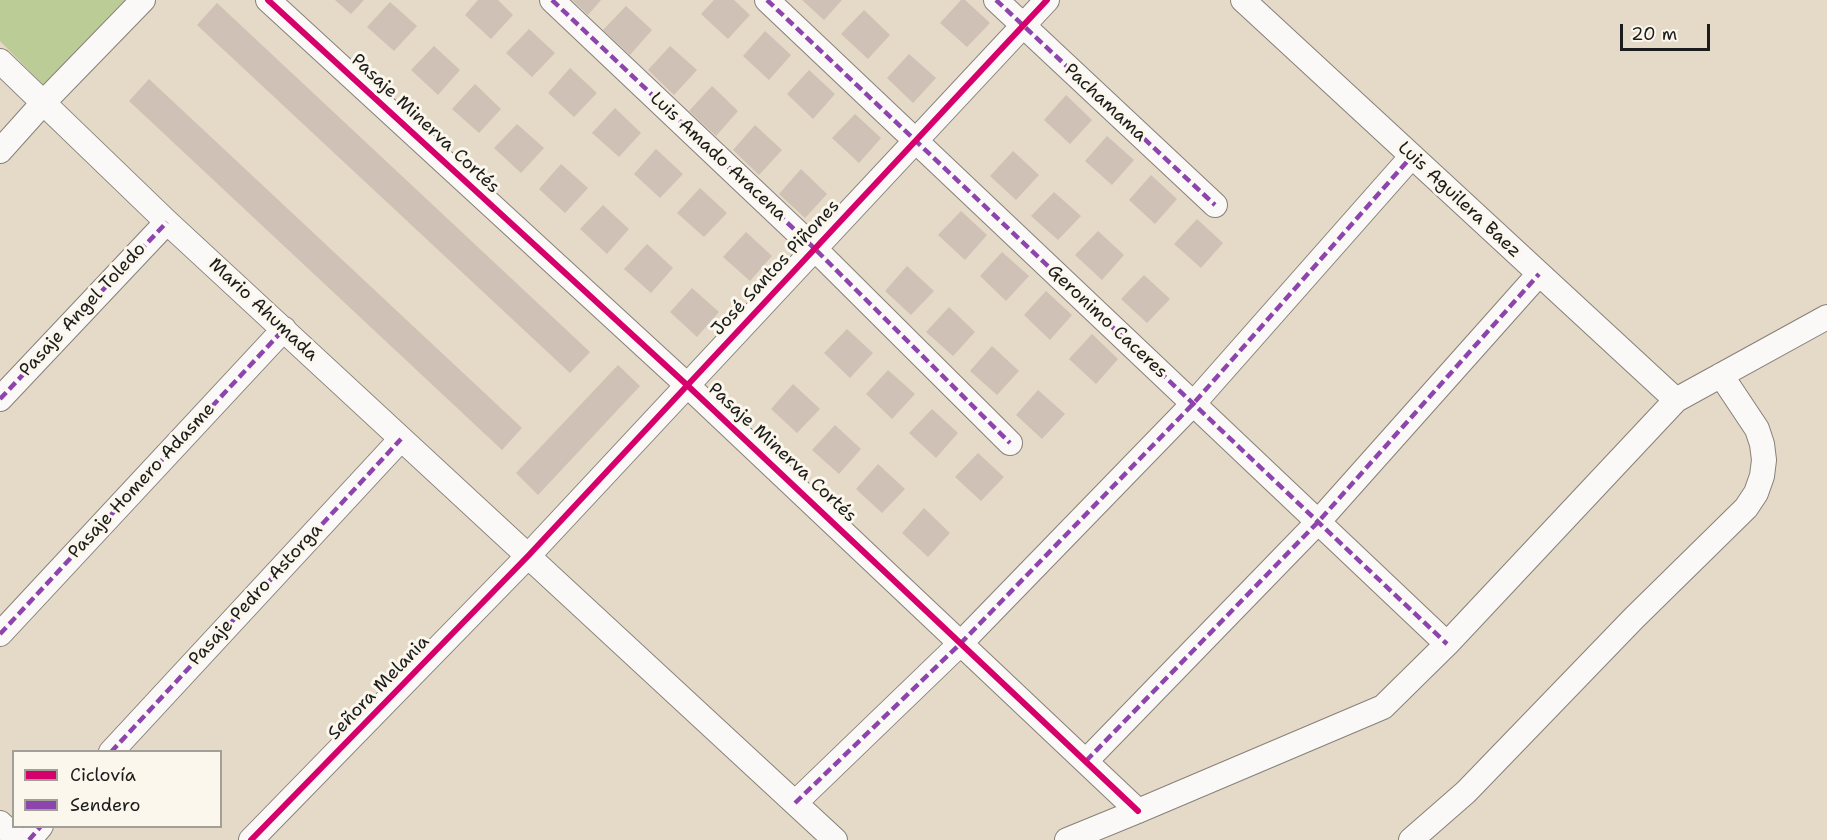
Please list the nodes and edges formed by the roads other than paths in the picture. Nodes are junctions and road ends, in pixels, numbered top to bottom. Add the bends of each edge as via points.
1 (143, 0) edge
2 (268, 0) edge
3 (552, 0) edge
4 (767, 0) edge
5 (996, 0) edge
6 (1047, 0) edge
7 (1243, 0) edge
8 (1023, 26) junction
9 (0, 61) edge
10 (43, 103) junction
11 (915, 141) junction
12 (0, 151) edge
13 (1412, 156) junction
14 (1215, 205) dead end
15 (166, 222) junction
16 (815, 249) junction
17 (1539, 274) junction
18 (1827, 317) edge
19 (284, 328) junction
20 (1721, 375) junction
21 (687, 385) junction
22 (0, 399) edge
23 (1676, 400) junction
24 (1193, 404) junction
25 (401, 439) junction
26 (1010, 443) dead end
27 (1318, 522) junction
28 (528, 556) junction
29 (0, 634) edge
30 (961, 643) junction
31 (1448, 644) junction
32 (113, 750) edge
33 (1086, 761) junction
34 (795, 803) junction
35 (1138, 811) junction
36 (0, 822) edge
37 (39, 828) edge
38 (18, 840) edge
39 (28, 840) edge
40 (251, 840) edge
41 (835, 840) edge
42 (1066, 840) edge
43 (1411, 840) edge

1 - 10 street
2 - 21 street, Pasaje Minerva Cortés
3 - 16 street, Luis Amado Aracena
4 - 11 street, Geronimo Caceres
5 - 8 street, Pachamama
6 - 8 street, José Santos Piñones
7 - 13 street, Luis Aguilera Baez
8 - 11 street, José Santos Piñones
8 - 14 street, Pachamama
9 - 10 street, Mario Ahumada
10 - 12 street
10 - 15 street, Mario Ahumada
11 - 16 street, José Santos Piñones
11 - 24 street, Geronimo Caceres
13 - 17 street, Luis Aguilera Baez
13 - 24 street
15 - 19 street, Mario Ahumada
15 - 22 street, Pasaje Angel Toledo
16 - 21 street, José Santos Piñones
16 - 26 street, Luis Amado Aracena
17 - 23 street, Luis Aguilera Baez
17 - 27 street
18 - 20 street
19 - 25 street, Mario Ahumada
19 - 29 street, Pasaje Homero Adasme
20 - 23 street
20 - 43 street via 1757,429 1762,444 1762,476 1746,508 1466,792
21 - 28 street, José Santos Piñones
21 - 30 street, Pasaje Minerva Cortés
23 - 31 street
24 - 27 street, Geronimo Caceres
24 - 30 street
25 - 28 street, Mario Ahumada
25 - 32 street, Pasaje Pedro Astorga
27 - 31 street, Geronimo Caceres
27 - 33 street
28 - 34 street, Mario Ahumada
28 - 40 street, Señora Melania
30 - 33 street, Pasaje Minerva Cortés
30 - 34 street
31 - 35 street via 1383,707
33 - 35 street, Pasaje Minerva Cortés
34 - 41 street, Mario Ahumada
35 - 42 street
36 - 38 street
37 - 39 street

